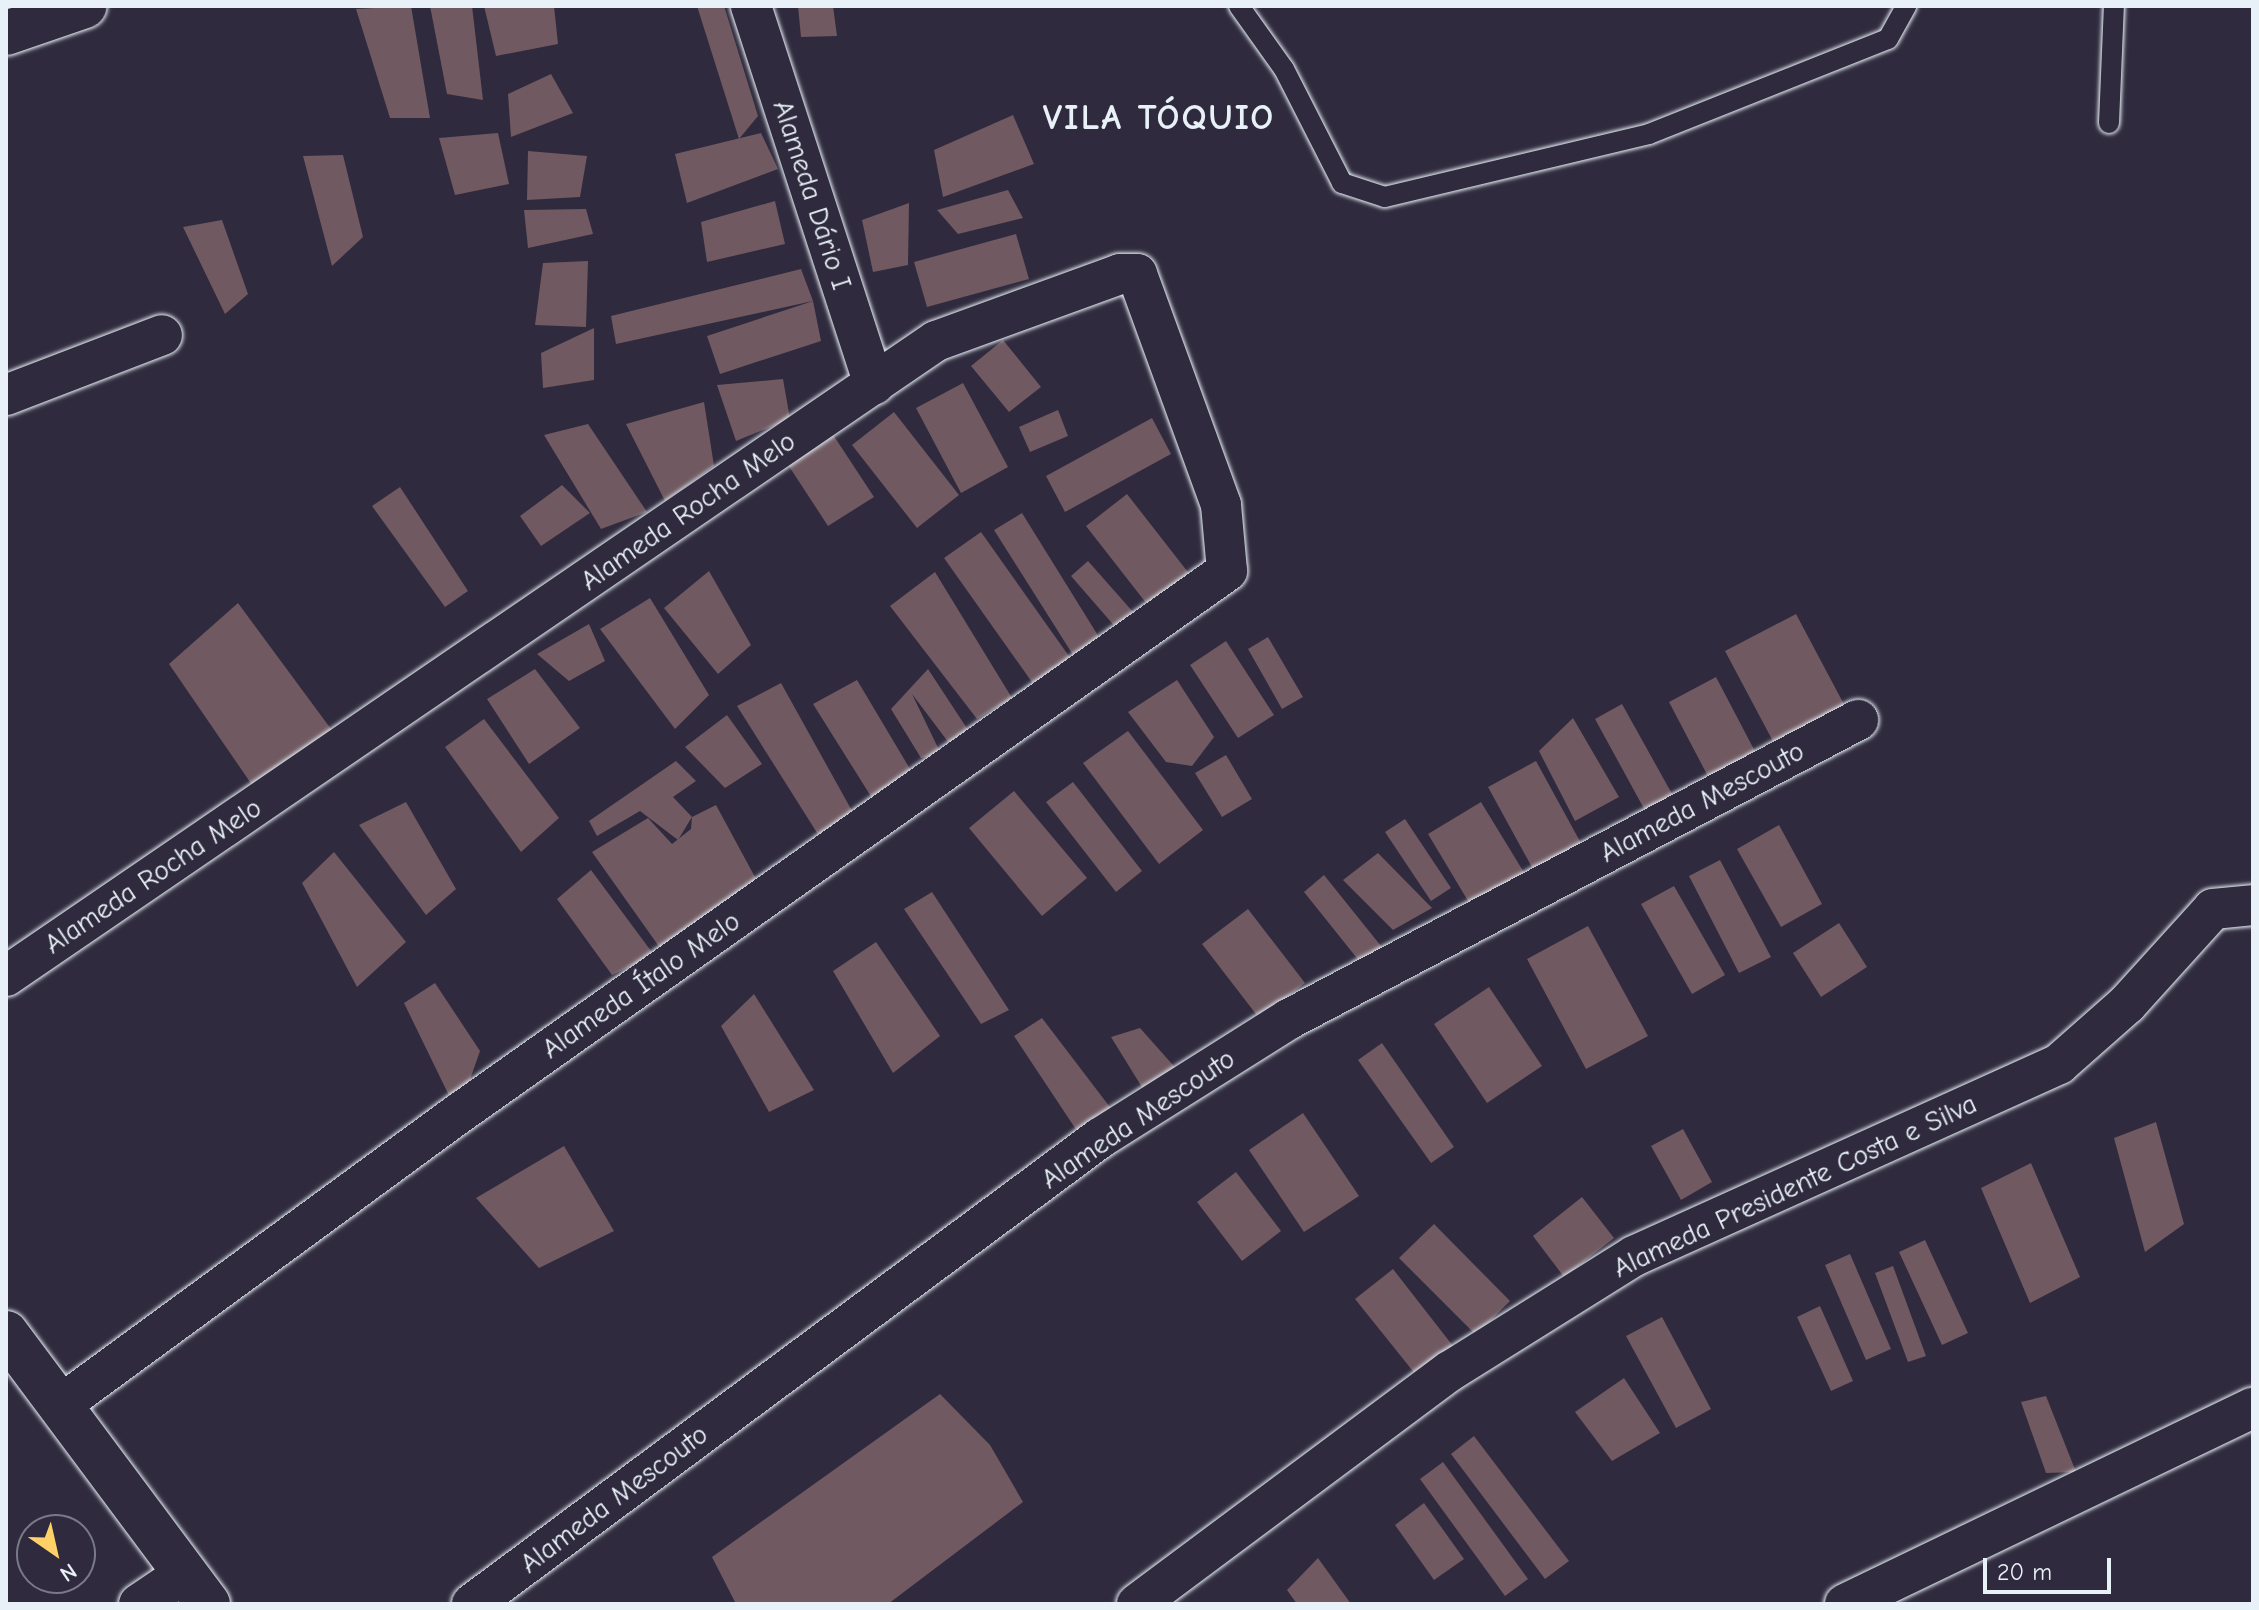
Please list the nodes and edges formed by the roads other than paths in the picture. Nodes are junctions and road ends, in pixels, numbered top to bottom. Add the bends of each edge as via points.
1 (85, 6) edge
2 (751, 6) edge
3 (1239, 6) edge
4 (1906, 6) edge
5 (2114, 6) edge
6 (6, 33) edge
7 (2109, 123) dead end
8 (162, 335) dead end
9 (874, 384) junction
10 (6, 395) edge
11 (1227, 571) joint
12 (1858, 720) dead end
13 (2249, 903) edge
14 (6, 976) edge
15 (6, 1333) edge
16 (60, 1405) junction
17 (2253, 1408) edge
18 (197, 1588) edge
19 (139, 1604) edge
20 (472, 1604) edge
21 (1137, 1604) edge
22 (1845, 1604) edge

1 - 6 main road
2 - 9 street, Alameda Dário I
3 - 4 lane via 1284,69 1342,183 1385,197 1649,134 1888,39
5 - 7 lane
8 - 10 street
9 - 11 street, Alameda Rocha Melo via 936,341 1120,274 1137,274 1221,505
9 - 14 street, Alameda Rocha Melo
11 - 16 street, Alameda Ítalo Melo via 458,1114
12 - 20 street, Alameda Mescouto via 1289,1019 1100,1138
13 - 21 street, Alameda Presidente Costa e Silva via 2213,909 2127,1004 2059,1064 1634,1256 1450,1371
15 - 16 main road
16 - 18 main road
17 - 22 street
18 - 19 street

